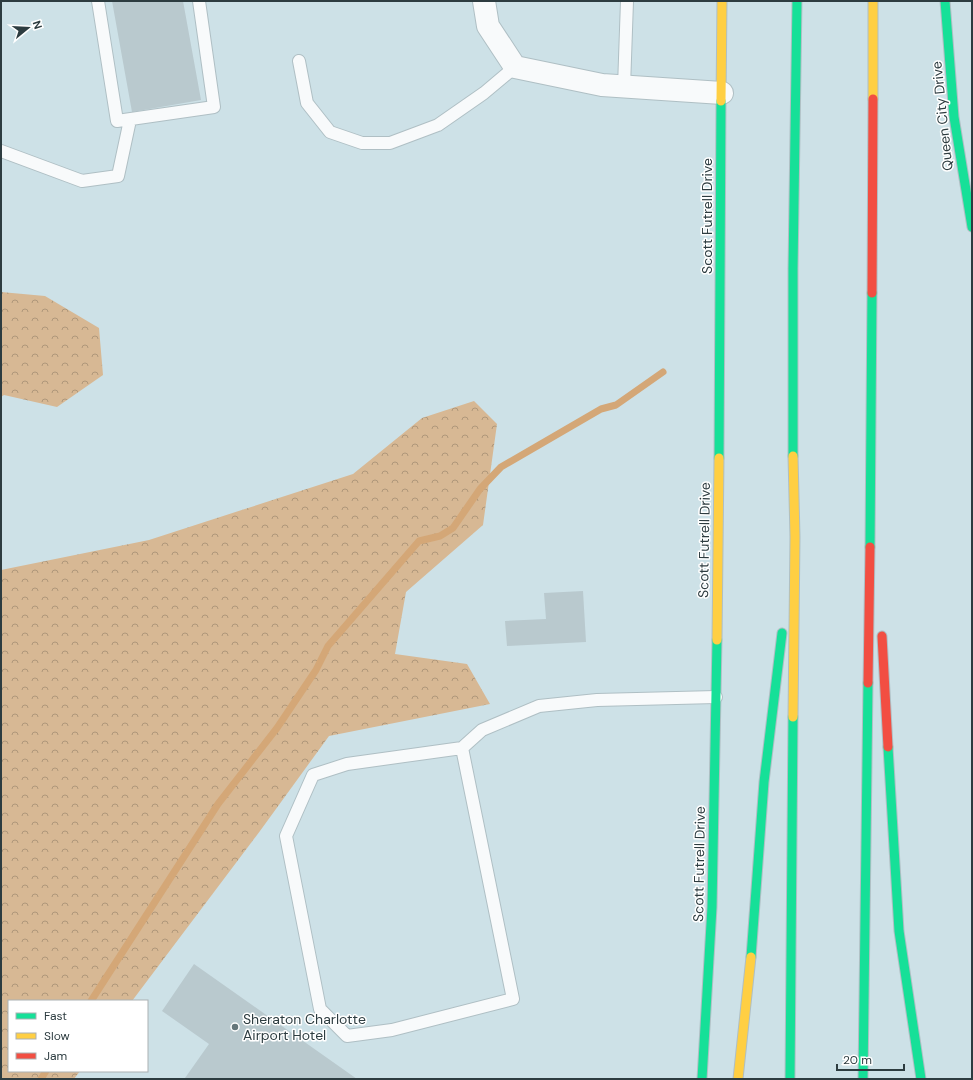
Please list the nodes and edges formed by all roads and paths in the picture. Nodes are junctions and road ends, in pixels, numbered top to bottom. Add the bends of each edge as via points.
1 (98, 1) edge
2 (199, 1) edge
3 (484, 1) edge
4 (627, 1) edge
5 (722, 1) edge
6 (797, 1) edge
7 (873, 1) edge
8 (945, 1) edge
9 (299, 61) dead end
10 (515, 67) junction
11 (624, 87) junction
12 (722, 93) junction
13 (130, 120) junction
14 (1, 151) edge
15 (972, 227) edge
16 (871, 438) junction
17 (795, 537) junction
18 (879, 573) dead end
19 (785, 608) dead end
20 (783, 624) dead end
21 (882, 629) dead end
22 (716, 697) junction
23 (462, 748) junction
24 (702, 1079) edge
25 (738, 1079) edge
26 (790, 1079) edge
27 (863, 1079) edge
28 (921, 1079) edge

1 - 13 lane via 117,122
2 - 13 lane via 214,108
3 - 10 street via 488,26
4 - 11 lane
5 - 12 main road, Scott Futrell Drive
6 - 17 main road via 792,449
7 - 16 main road
8 - 15 main road, Queen City Drive via 954,117
9 - 10 lane via 307,103 330,132 362,143 390,143 438,125 484,93
10 - 11 street via 602,85
11 - 12 street
12 - 22 main road, Scott Futrell Drive
13 - 14 lane via 118,176 82,181
16 - 18 main road
16 - 27 main road
17 - 19 main road
17 - 26 main road
20 - 25 main road via 764,782 749,977
21 - 28 main road via 899,931
22 - 23 lane via 597,700 539,706 482,730
22 - 24 main road, Scott Futrell Drive via 712,907
23 - 23 lane via 347,764 313,775 286,836 320,1009 347,1036 392,1030 512,999

